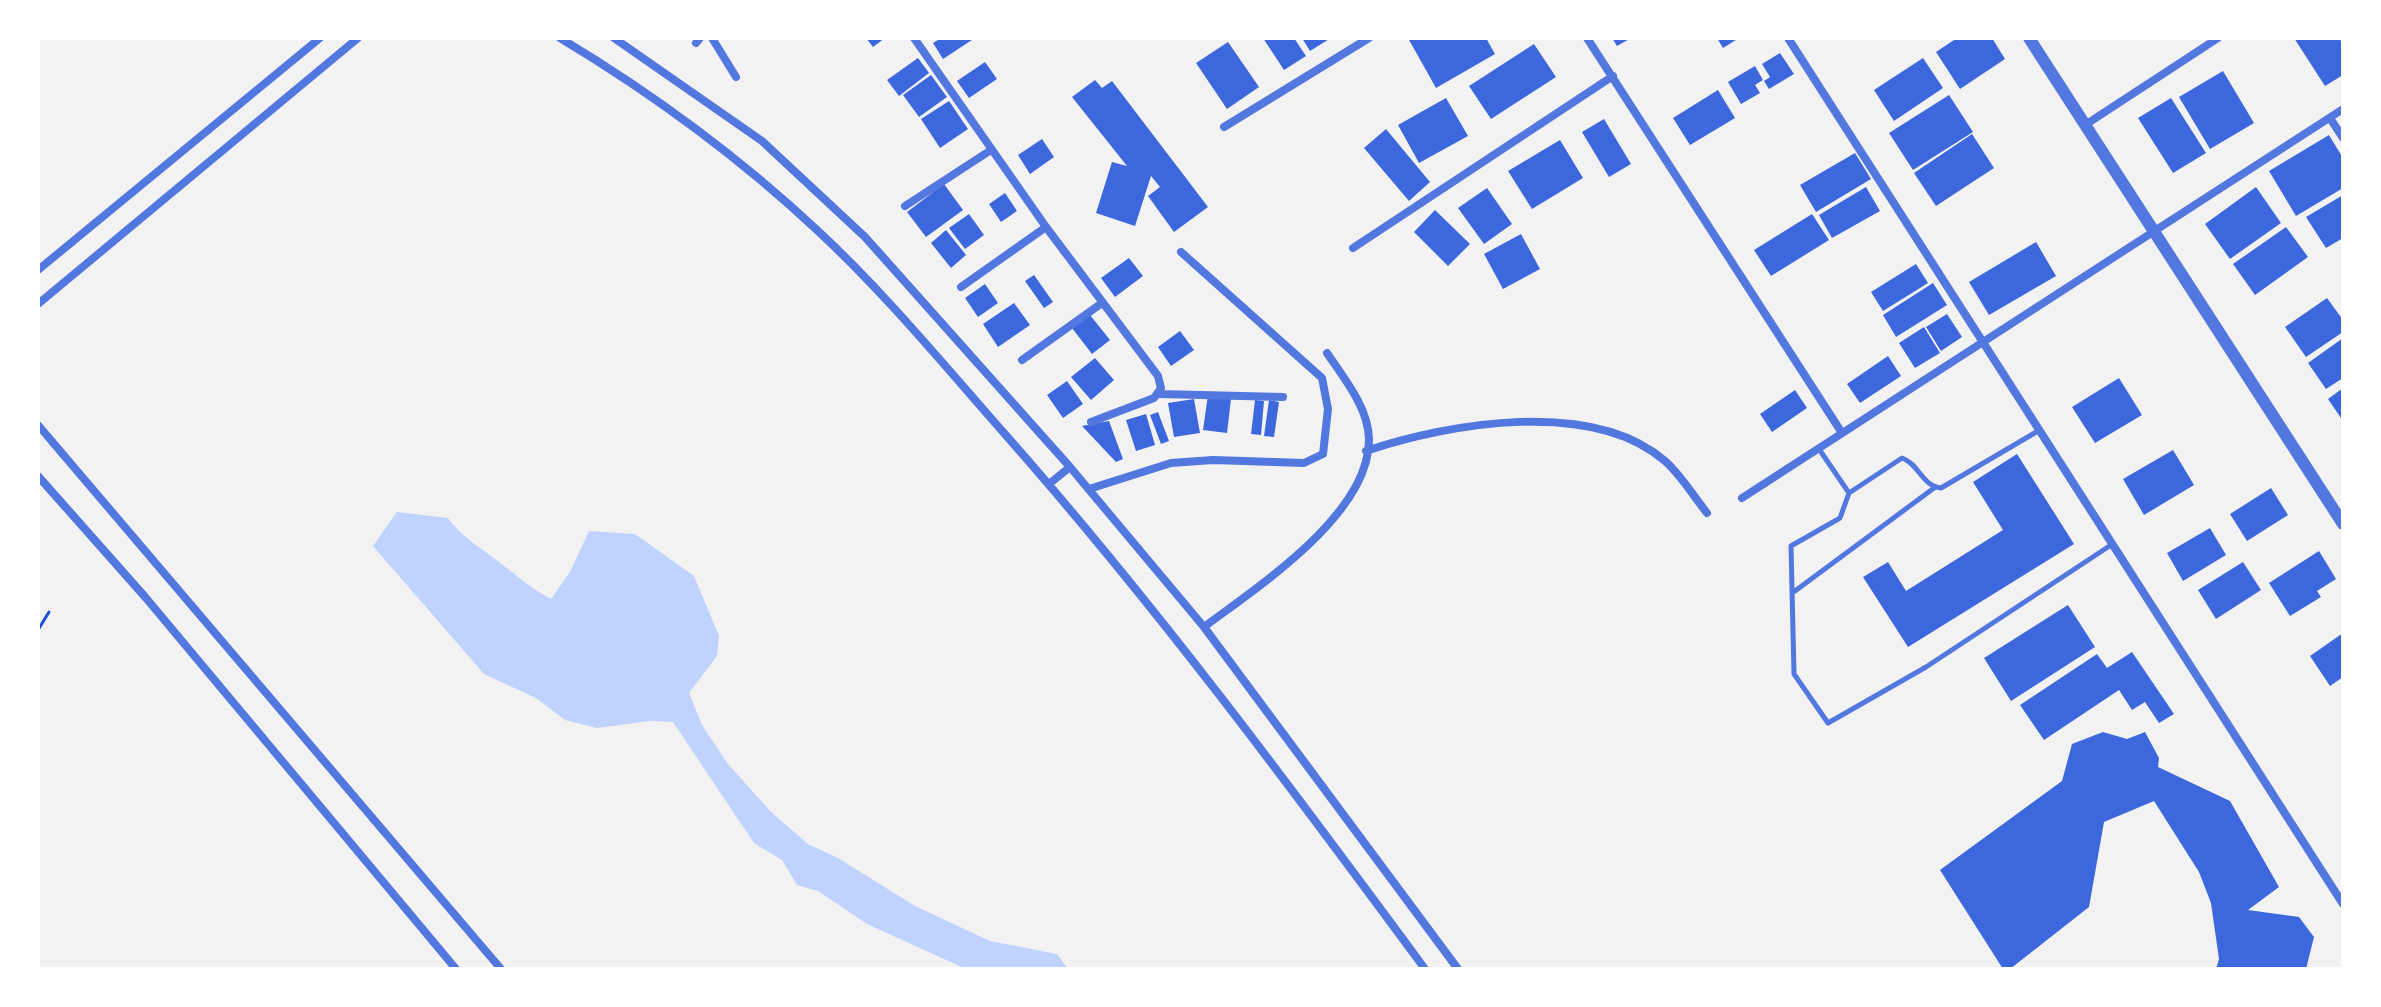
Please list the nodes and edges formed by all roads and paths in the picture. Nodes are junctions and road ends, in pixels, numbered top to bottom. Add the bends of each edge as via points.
1 (320, 38) edge
2 (358, 38) edge
3 (560, 38) edge
4 (614, 38) edge
5 (712, 38) edge
6 (914, 38) edge
7 (1369, 38) edge
8 (1587, 38) edge
9 (1788, 38) edge
10 (2029, 38) edge
11 (2218, 38) edge
12 (1613, 76) junction
13 (736, 77) dead end
14 (2343, 109) edge
15 (2330, 118) junction
16 (2085, 125) junction
17 (1224, 127) dead end
18 (2343, 138) edge
19 (991, 150) junction
20 (905, 206) dead end
21 (1046, 227) junction
22 (2152, 231) junction
23 (1353, 248) dead end
24 (1181, 252) dead end
25 (38, 270) edge
26 (961, 287) dead end
27 (1102, 303) junction
28 (38, 304) edge
29 (1980, 341) junction
30 (1327, 353) dead end
31 (1022, 360) dead end
32 (1159, 394) junction
33 (1283, 397) dead end
34 (1091, 422) dead end
35 (38, 425) edge
36 (2038, 431) junction
37 (1842, 433) junction
38 (1819, 448) junction
39 (1366, 451) junction
40 (1070, 467) junction
41 (38, 476) edge
42 (1049, 484) junction
43 (1934, 488) junction
44 (1089, 489) junction
45 (1849, 493) junction
46 (1742, 498) dead end
47 (1707, 513) dead end
48 (2343, 524) edge
49 (2111, 545) junction
50 (1794, 591) junction
51 (49, 612) dead end
52 (1204, 627) junction
53 (38, 630) edge
54 (2343, 904) edge
55 (456, 969) edge
56 (501, 969) edge
57 (1425, 969) edge
58 (1458, 969) edge

1 - 25 street
2 - 28 street
3 - 42 street via 669,110 818,230
4 - 40 street via 725,113 800,174 865,237
5 - 13 street
6 - 19 street
7 - 17 street
8 - 12 street
9 - 29 street
10 - 16 street
11 - 16 street
12 - 23 street
12 - 37 street
14 - 15 street
15 - 18 street
15 - 22 street
16 - 22 street
19 - 20 street
19 - 21 street
21 - 26 street
21 - 27 street
22 - 29 street
22 - 48 street
24 - 44 street via 1322,378 1328,409 1323,454 1304,463 1171,463
27 - 31 street
27 - 32 street via 1158,376
29 - 36 street
29 - 37 street
30 - 39 street via 1359,404 1369,440
32 - 33 street
32 - 34 street
35 - 56 street
36 - 43 lane via 1946,487
36 - 49 street
37 - 38 street
38 - 45 lane
38 - 46 street
39 - 47 street via 1423,432 1489,424 1591,424 1665,461
39 - 52 street via 1359,479 1304,552
40 - 42 street
40 - 44 street
41 - 55 street
42 - 57 street via 1183,645
43 - 45 lane via 1902,458
43 - 50 lane
44 - 52 street
45 - 50 lane via 1840,518 1791,546
49 - 50 lane via 1926,667 1828,723 1794,674
49 - 54 street
51 - 53 path
52 - 58 street

